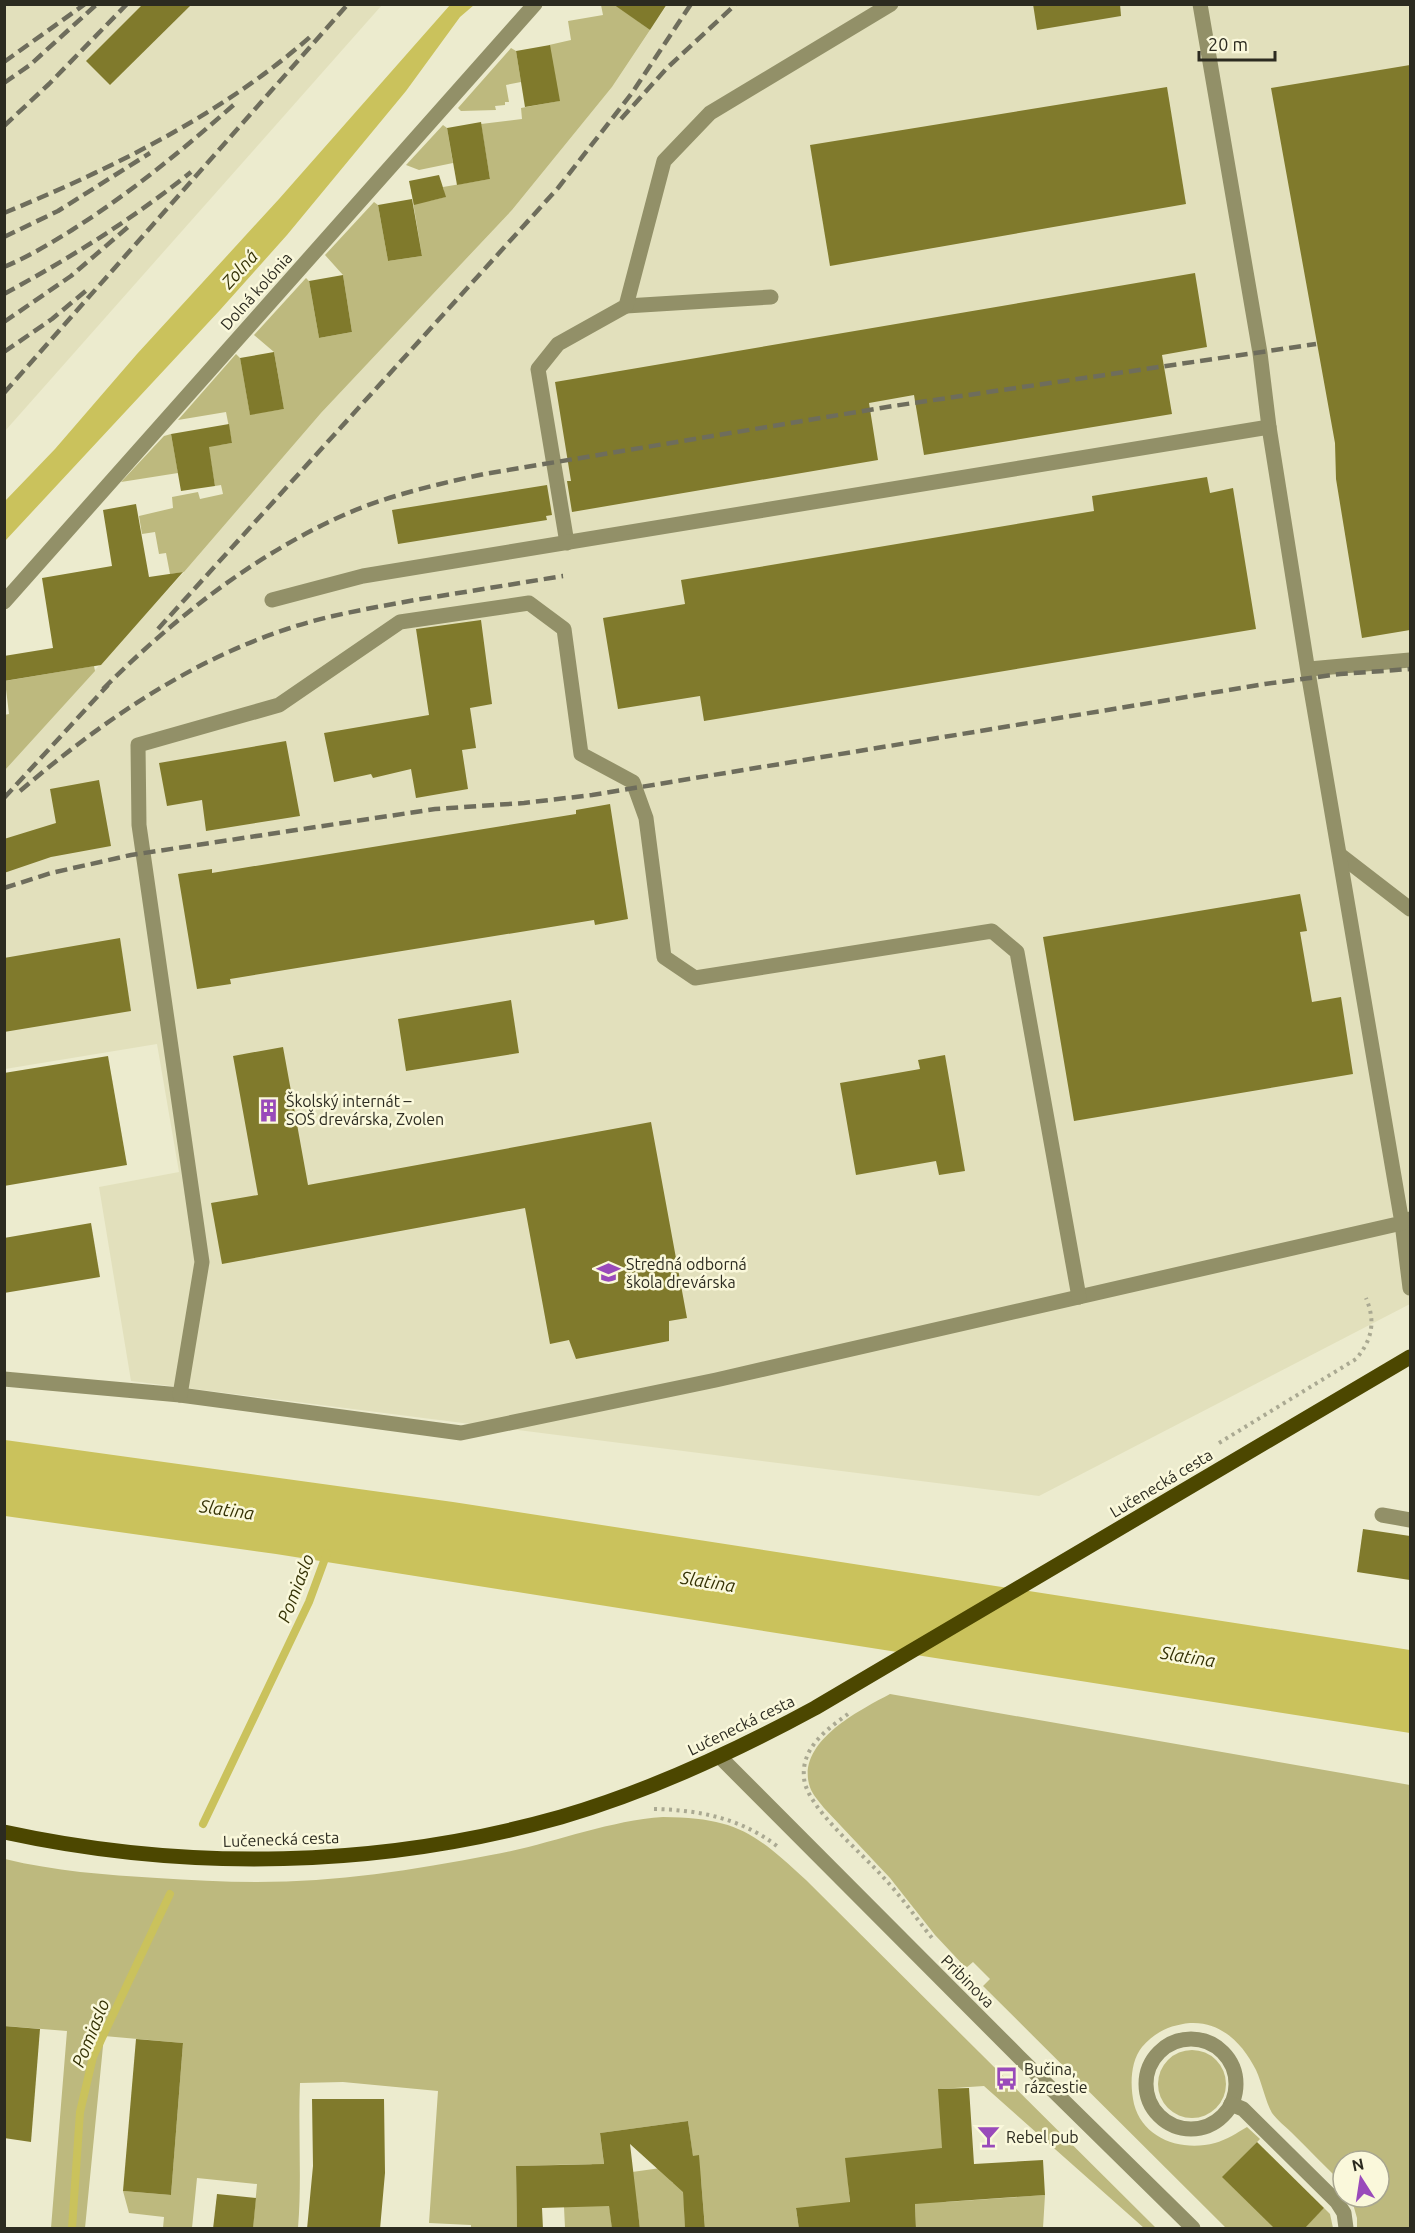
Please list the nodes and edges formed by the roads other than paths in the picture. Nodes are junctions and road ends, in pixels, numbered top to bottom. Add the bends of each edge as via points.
1 (535, 4) edge
2 (891, 4) edge
3 (1200, 4) edge
4 (771, 297) dead end
5 (626, 306) junction
6 (1269, 427) junction
7 (567, 543) junction
8 (273, 600) dead end
9 (4, 602) edge
10 (1410, 660) edge
11 (1309, 669) junction
12 (1340, 855) junction
13 (1410, 909) edge
14 (1406, 1221) edge
15 (1410, 1288) edge
16 (1079, 1297) junction
17 (1410, 1357) edge
18 (4, 1379) edge
19 (180, 1395) junction
20 (1382, 1515) dead end
21 (1410, 1520) edge
22 (720, 1757) junction
23 (4, 1832) edge
24 (1232, 2104) junction
25 (1188, 2226) edge
26 (1346, 2229) edge

1 - 9 street, Dolná kolónia
2 - 5 street via 710,113 664,161
3 - 6 street via 1260,353
4 - 5 street
5 - 7 street via 558,345 538,369
6 - 7 street
6 - 11 street
7 - 8 street via 363,576
10 - 11 street
11 - 12 street
12 - 13 street
12 - 14 street
14 - 15 street
14 - 16 street
16 - 19 street via 716,1380 461,1433
16 - 19 street via 1017,952 992,931 695,978 664,957 646,818 633,782 581,754 564,629 529,603 400,622 279,705 138,745 139,825 202,1262
17 - 22 main road, Lučenecká cesta via 860,1683
18 - 19 street
20 - 21 street
22 - 23 main road, Lučenecká cesta via 561,1817 385,1852 287,1859 208,1859 113,1851
22 - 25 street, Pribinova
24 - 24 street via 1236,2089 1234,2070 1227,2056 1212,2044 1192,2039 1175,2042 1152,2062 1147,2077 1148,2096 1167,2122 1191,2129 1208,2126
24 - 26 street via 1243,2109 1337,2202 1344,2213

